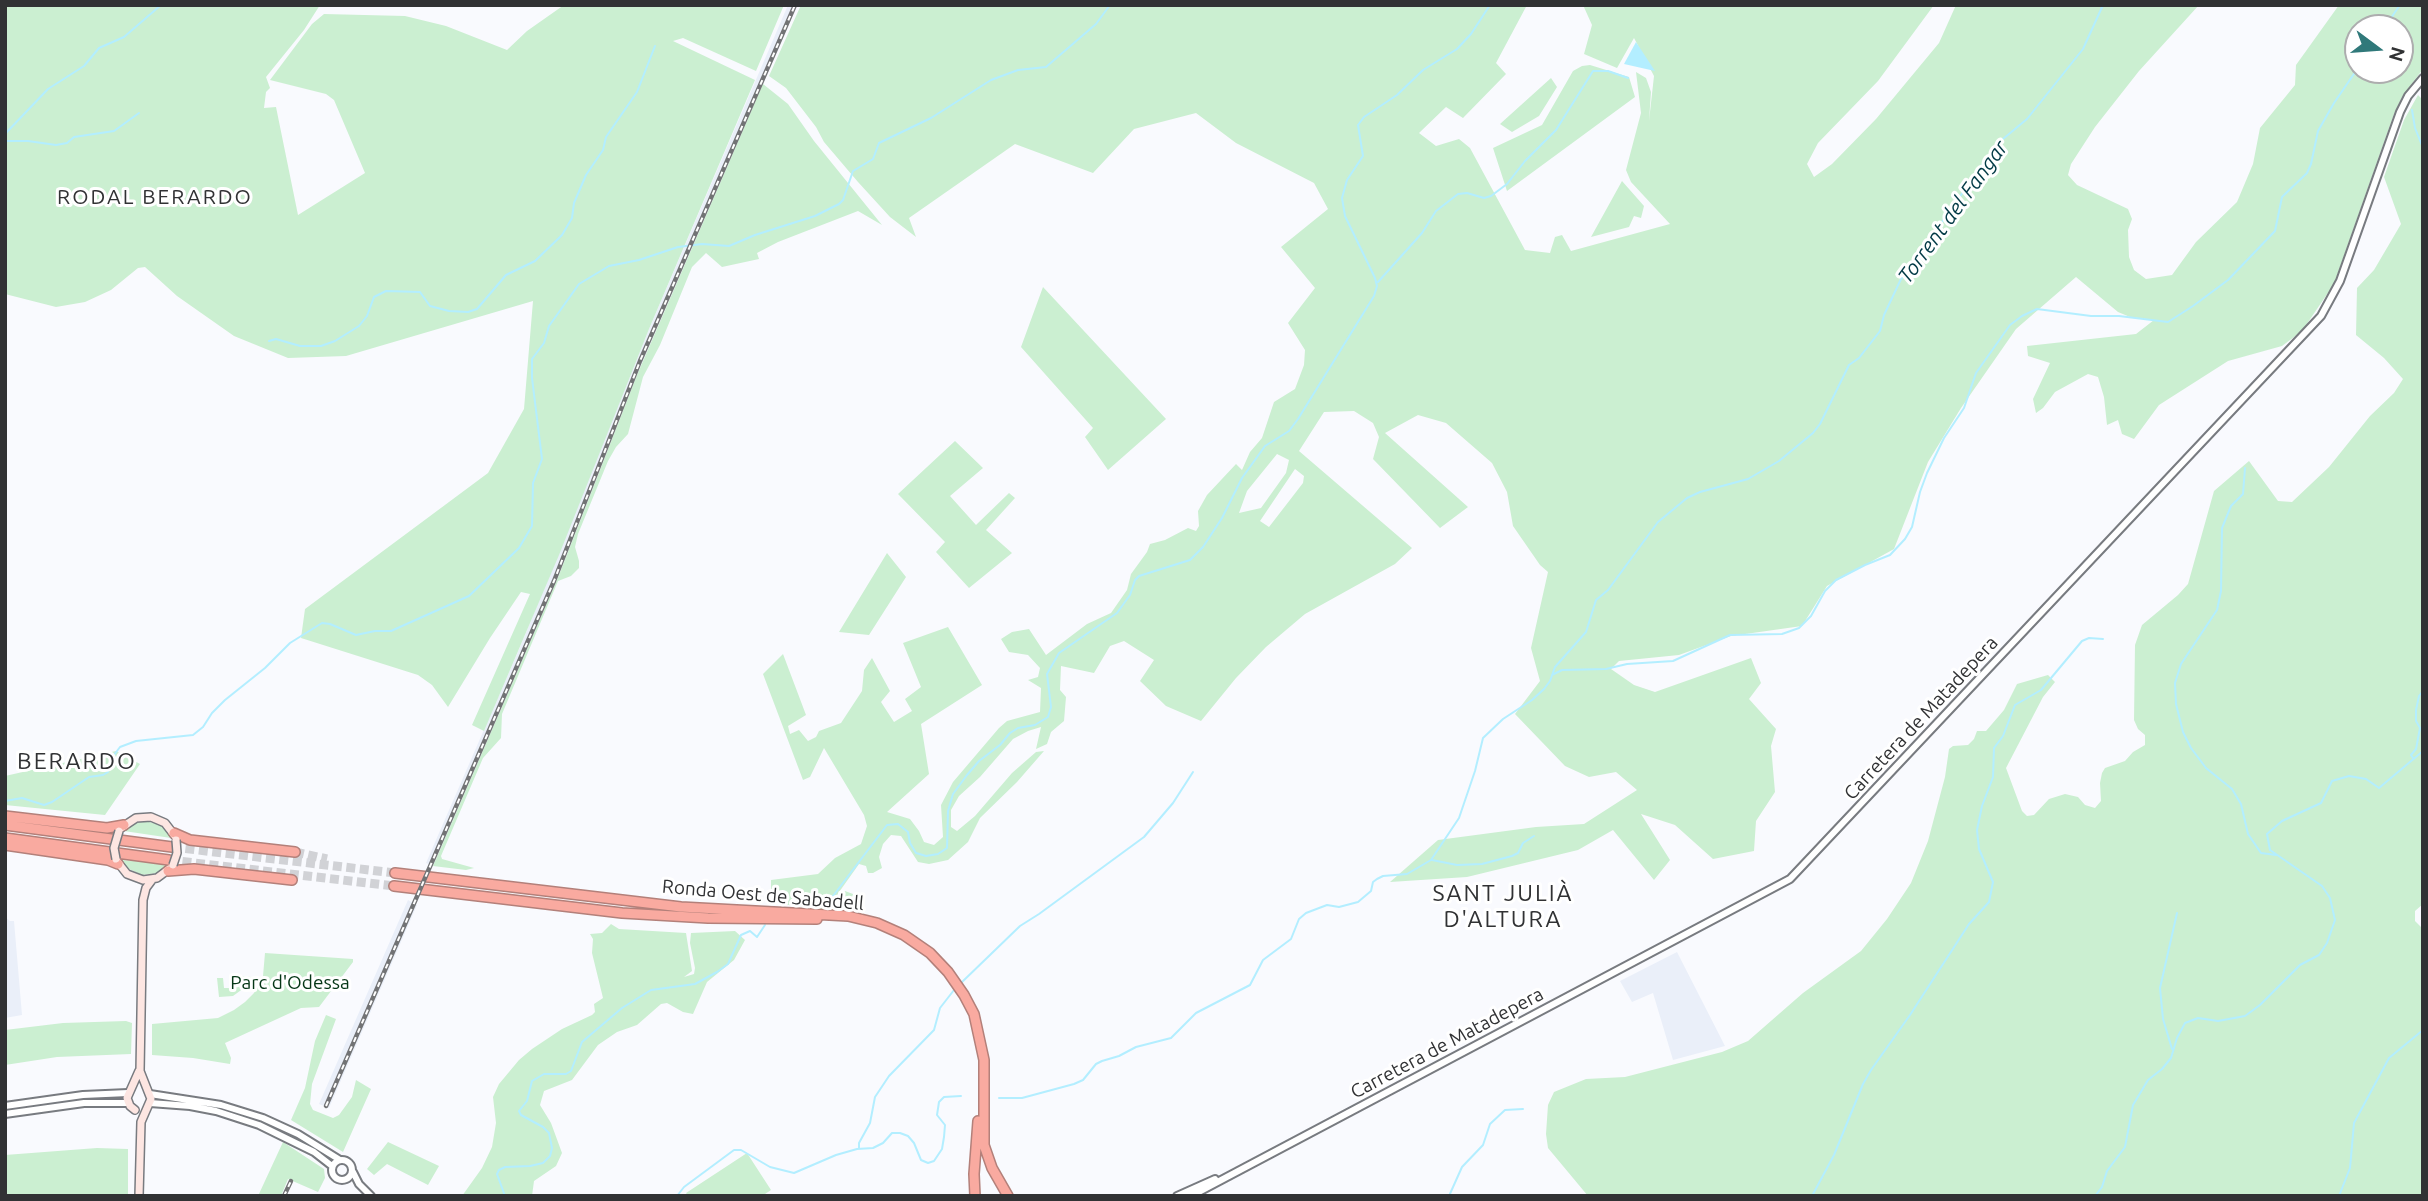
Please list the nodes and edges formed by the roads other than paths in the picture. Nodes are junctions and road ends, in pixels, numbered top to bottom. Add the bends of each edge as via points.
1 (2423, 78) edge
2 (5, 816) edge
3 (5, 825) edge
4 (122, 828) junction
5 (5, 838) edge
6 (174, 840) junction
7 (5, 845) edge
8 (295, 852) tunnel mouth
9 (117, 862) junction
10 (170, 865) junction
11 (395, 873) tunnel mouth
12 (134, 878) junction
13 (152, 880) junction
14 (292, 880) dead end
15 (394, 886) tunnel mouth
16 (143, 900) junction
17 (947, 973) junction
18 (960, 990) junction
19 (140, 1070) junction
20 (130, 1091) junction
21 (148, 1091) junction
22 (128, 1102) junction
23 (5, 1106) edge
24 (148, 1106) junction
25 (135, 1110) junction
26 (5, 1114) edge
27 (340, 1160) junction
28 (332, 1166) junction
29 (1242, 1168) junction
30 (352, 1172) junction
31 (345, 1180) junction
32 (359, 1184) junction
33 (138, 1196) edge
34 (371, 1196) edge
35 (975, 1196) edge
36 (1007, 1196) edge
37 (1177, 1196) edge
38 (1191, 1196) edge

1 - 29 street, Carretera de Matadepera via 2399,112 2340,281 2321,316 1790,879
2 - 4 highway
3 - 6 highway
4 - 6 main road via 136,818 151,817 165,823
4 - 9 main road, bridge via 114,848
5 - 10 highway
6 - 8 highway
6 - 10 main road, bridge via 177,853
7 - 9 highway
9 - 12 main road
10 - 13 main road
10 - 14 highway
11 - 17 highway, Ronda Oest de Sabadell via 681,907 859,919 914,941
12 - 13 main road
12 - 16 main road
13 - 16 main road
15 - 17 highway, Ronda Oest de Sabadell via 681,917 855,921 908,940
16 - 19 main road
17 - 18 highway, Ronda Oest de Sabadell
18 - 35 highway, Ronda Oest de Sabadell via 975,1028 981,1062
18 - 36 highway, Ronda Oest de Sabadell via 974,1014 981,1042 984,1145
19 - 20 main road
19 - 21 main road
20 - 21 main road via 139,1087
20 - 22 main road
20 - 23 street
21 - 24 main road
21 - 27 street via 263,1118
22 - 25 main road
22 - 26 street
24 - 25 main road
24 - 28 street via 190,1106 259,1125
24 - 33 main road via 141,1122
25 - 33 main road
27 - 28 street
27 - 30 street via 350,1163
28 - 31 street via 334,1176
29 - 37 street
29 - 38 street
30 - 31 street
30 - 32 street
31 - 32 street
32 - 34 street

